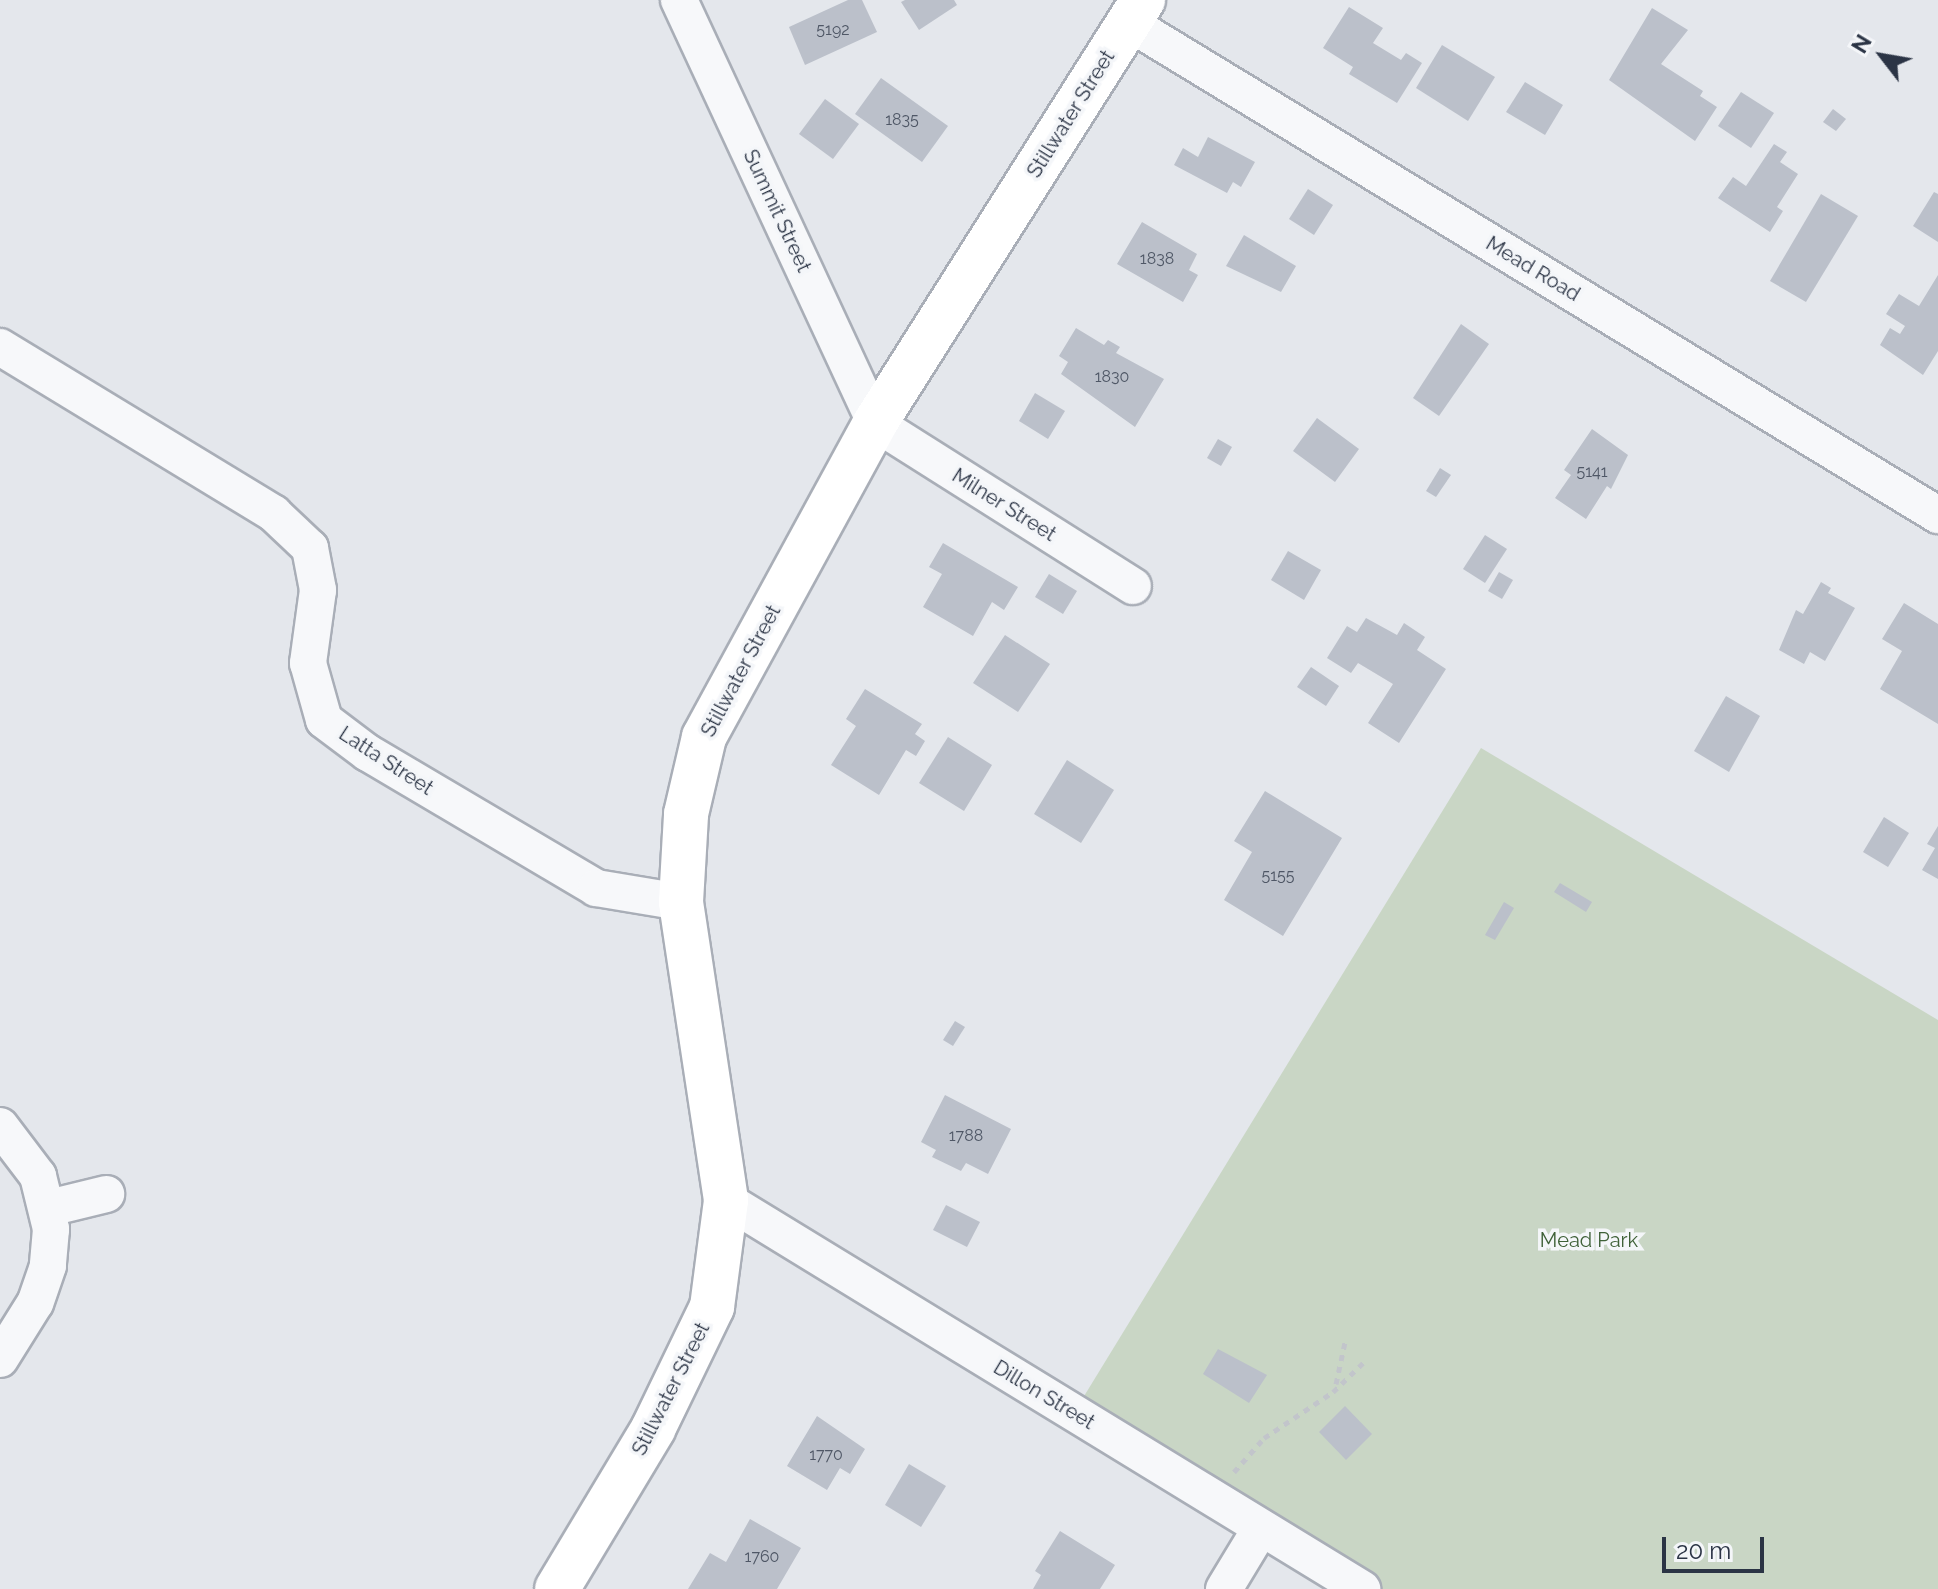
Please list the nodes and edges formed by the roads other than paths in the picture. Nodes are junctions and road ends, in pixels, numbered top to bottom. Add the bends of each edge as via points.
1 (679, 0) edge
2 (1136, 12) edge
3 (0, 347) edge
4 (875, 423) junction
5 (1938, 515) edge
6 (1133, 586) dead end
7 (681, 902) junction
8 (0, 1126) edge
9 (106, 1194) dead end
10 (726, 1200) junction
11 (49, 1208) junction
12 (0, 1359) edge
13 (1261, 1528) junction
14 (557, 1589) edge
15 (1224, 1589) edge
16 (1362, 1589) edge

1 - 4 street, Summit Street
2 - 4 street, Stillwater Street
2 - 5 street, Mead Road
3 - 7 street, Latta Street via 273,513 310,548 318,590 308,663 324,720 368,753 596,888
4 - 6 street, Milner Street
4 - 7 street, Stillwater Street via 704,737 686,814
7 - 10 street, Stillwater Street
8 - 11 street via 38,1176
9 - 11 street
10 - 13 street, Dillon Street
10 - 14 street, Stillwater Street via 712,1307 653,1429
11 - 12 street via 48,1266 35,1303
13 - 15 street
13 - 16 street, Dillon Street

